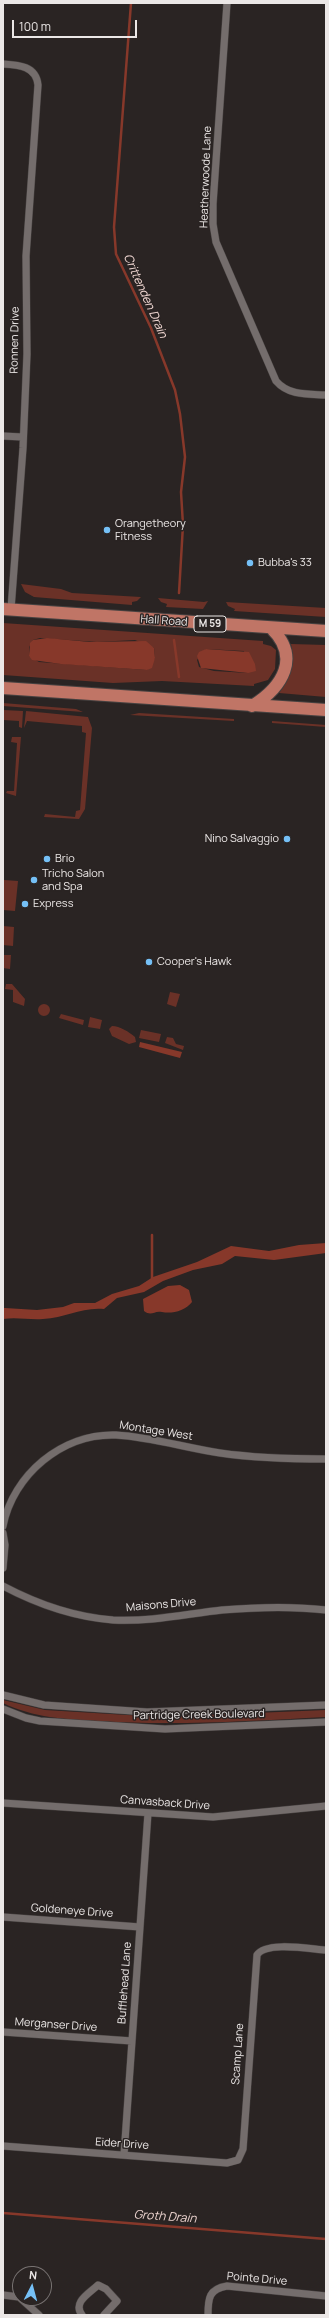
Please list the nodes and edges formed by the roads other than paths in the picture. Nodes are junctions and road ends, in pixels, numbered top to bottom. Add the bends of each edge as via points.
1 (227, 3) edge
2 (3, 64) edge
3 (326, 395) edge
4 (3, 436) edge
5 (22, 438) junction
6 (7, 609) edge
7 (271, 628) junction
8 (326, 631) edge
9 (3, 688) edge
10 (252, 706) junction
11 (326, 710) edge
12 (326, 1459) edge
13 (3, 1526) edge
14 (3, 1533) edge
15 (3, 1568) edge
16 (3, 1586) edge
17 (326, 1610) edge
18 (3, 1695) edge
19 (326, 1705) edge
20 (3, 1709) edge
21 (326, 1722) edge
22 (3, 1803) edge
23 (326, 1806) edge
24 (148, 1813) junction
25 (3, 1917) edge
26 (140, 1927) junction
27 (326, 1950) edge
28 (3, 2032) edge
29 (132, 2041) junction
30 (3, 2146) edge
31 (124, 2155) junction
32 (238, 2160) joint
33 (3, 2295) edge
34 (326, 2296) edge
35 (39, 2315) edge
36 (82, 2315) edge
37 (104, 2315) edge
38 (208, 2315) edge

1 - 3 street, Heatherwoode Lane via 213,204 214,233 276,381 288,391
2 - 5 street, Ronnen Drive via 19,65 33,71 38,85 26,256 27,354
4 - 5 street
5 - 6 street, Ronnen Drive
6 - 7 highway, Hall Road / M 59
7 - 8 highway, Hall Road / M 59
7 - 10 highway via 278,634 285,648 284,672 270,694
9 - 10 highway
10 - 11 highway
12 - 13 street, Montage West via 235,1455 124,1436 91,1438 61,1449 30,1473 12,1497
14 - 15 street via 6,1545
16 - 17 street, Maisons Drive via 52,1608 113,1620 159,1619 250,1608
18 - 19 street, Partridge Creek Boulevard via 44,1705 147,1712
20 - 21 street, Partridge Creek Boulevard via 40,1721 146,1729
22 - 24 street, Canvasback Drive
23 - 24 street, Canvasback Drive via 225,1817
24 - 26 street, Bufflehead Lane
25 - 26 street, Goldeneye Drive
26 - 29 street, Bufflehead Lane
27 - 32 street, Scamp Lane via 272,1946 260,1950 256,1961 243,2149
28 - 29 street, Merganser Drive
29 - 31 street, Bufflehead Lane
30 - 31 street, Eider Drive
31 - 32 street, Eider Drive via 227,2163
33 - 35 street via 19,2297
34 - 38 street, Pointe Drive via 218,2287 212,2290 208,2297
36 - 37 street via 78,2307 79,2302 98,2285 106,2289 117,2301

